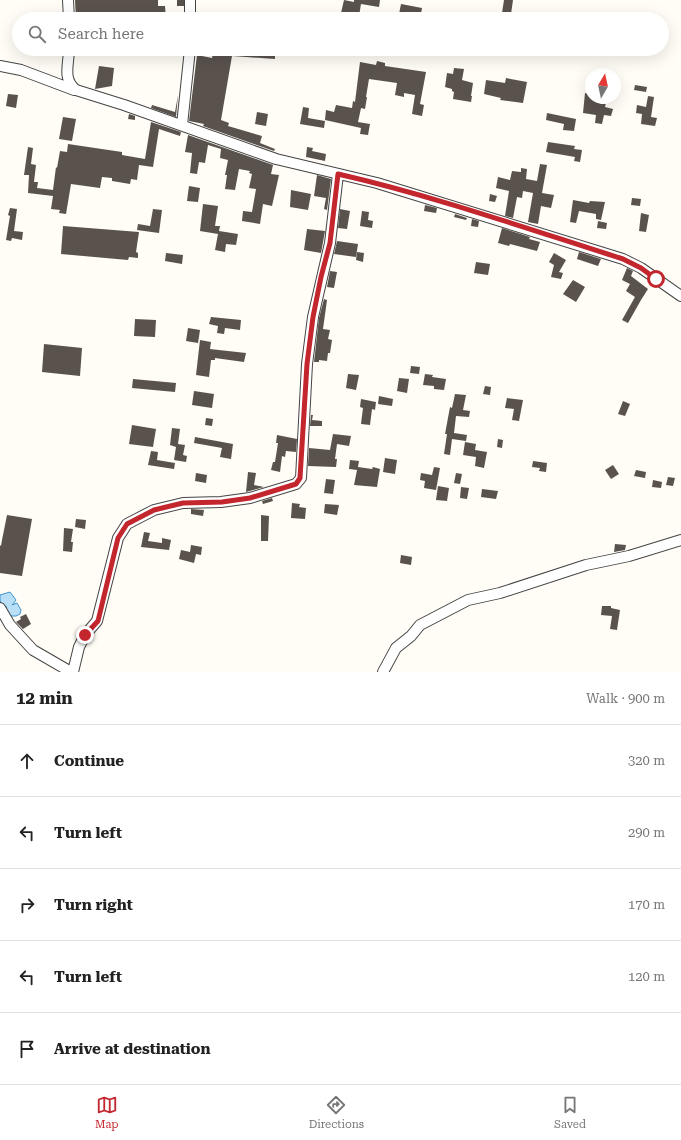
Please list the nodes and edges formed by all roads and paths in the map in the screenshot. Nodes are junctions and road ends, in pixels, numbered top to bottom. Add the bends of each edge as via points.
1 (68, 0) edge
2 (190, 0) edge
3 (68, 12) edge
4 (190, 12) edge
5 (68, 56) edge
6 (189, 56) edge
7 (0, 66) edge
8 (76, 90) junction
9 (182, 125) junction
10 (338, 174) junction
11 (681, 296) edge
12 (681, 540) edge
13 (0, 608) edge
14 (72, 672) edge
15 (383, 672) edge

1 - 3 street
2 - 4 street
5 - 8 street via 67,77 70,86
6 - 9 street
7 - 8 street via 21,70
8 - 9 street
9 - 10 street via 276,159
10 - 11 street via 421,196 623,259 641,268
10 - 14 street via 330,243 313,317 307,364 300,478 296,484 250,498 183,503 154,510 127,524 118,538 98,621 85,635
12 - 15 street via 468,600 420,625 396,648
13 - 14 street via 10,624 33,650

